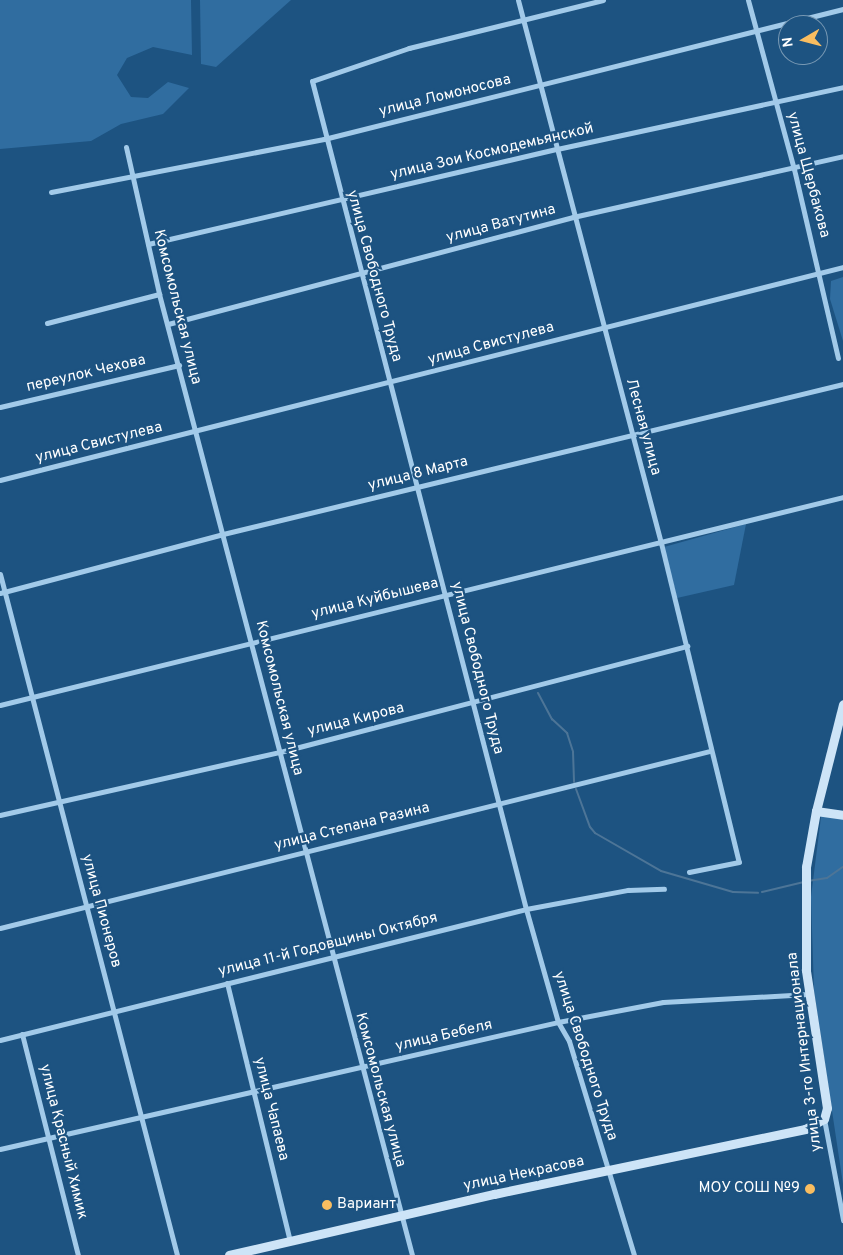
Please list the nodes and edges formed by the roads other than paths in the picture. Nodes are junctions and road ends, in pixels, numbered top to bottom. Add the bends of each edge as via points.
1 (518, 0) edge
2 (603, 0) edge
3 (748, 0) edge
4 (843, 9) edge
5 (523, 22) junction
6 (756, 30) junction
7 (539, 85) junction
8 (843, 87) edge
9 (776, 102) junction
10 (324, 139) junction
11 (126, 147) dead end
12 (556, 149) junction
13 (843, 156) edge
14 (794, 169) junction
15 (133, 177) junction
16 (51, 192) dead end
17 (341, 200) junction
18 (574, 218) junction
19 (148, 244) junction
20 (843, 267) edge
21 (820, 272) junction
22 (362, 274) junction
23 (160, 294) junction
24 (47, 323) dead end
25 (168, 324) junction
26 (603, 327) junction
27 (838, 358) dead end
28 (179, 365) junction
29 (390, 384) junction
30 (843, 384) edge
31 (0, 407) edge
32 (196, 432) junction
33 (632, 434) junction
34 (0, 480) edge
35 (417, 487) junction
36 (843, 497) edge
37 (223, 534) junction
38 (661, 543) junction
39 (0, 574) edge
40 (2, 593) edge
41 (445, 594) junction
42 (252, 644) junction
43 (687, 646) junction
44 (32, 698) junction
45 (474, 702) junction
46 (843, 704) edge
47 (0, 705) edge
48 (710, 751) junction
49 (280, 752) junction
50 (60, 802) junction
51 (498, 804) junction
52 (816, 811) junction
53 (843, 815) edge
54 (0, 816) edge
55 (304, 852) junction
56 (689, 872) dead end
57 (664, 889) dead end
58 (87, 905) junction
59 (526, 909) junction
60 (0, 928) edge
61 (332, 957) junction
62 (227, 983) junction
63 (809, 994) junction
64 (115, 1011) junction
65 (558, 1022) junction
66 (22, 1034) junction
67 (0, 1040) edge
68 (361, 1068) junction
69 (254, 1092) junction
70 (143, 1117) junction
71 (824, 1119) junction
72 (49, 1138) junction
73 (0, 1149) edge
74 (609, 1169) junction
75 (401, 1216) junction
76 (843, 1220) edge
77 (290, 1241) junction
78 (78, 1255) edge
79 (177, 1255) edge
80 (230, 1255) edge
81 (412, 1255) edge
82 (634, 1255) edge

1 - 5 street, Лесная улица
2 - 5 street
3 - 6 street, улица Щербакова
4 - 6 street, улица Ломоносова
5 - 7 street, Лесная улица
5 - 10 street, улица Свободного Труда via 409,48 312,81
6 - 7 street, улица Ломоносова
6 - 9 street, улица Щербакова
7 - 10 street, улица Ломоносова
7 - 12 street, Лесная улица
8 - 9 street, улица Зои Космодемьянской
9 - 12 street, улица Зои Космодемьянской
9 - 14 street, улица Щербакова
10 - 15 street, улица Ломоносова
10 - 17 street, улица Свободного Труда
11 - 15 street, Комсомольская улица
12 - 17 street, улица Зои Космодемьянской
12 - 18 street, Лесная улица
13 - 14 street, улица Ватутина
14 - 18 street, улица Ватутина
14 - 21 street, улица Щербакова
15 - 16 street, улица Ломоносова
15 - 19 street, Комсомольская улица
17 - 19 street, улица Зои Космодемьянской
17 - 22 street, улица Свободного Труда
18 - 22 street, улица Ватутина
18 - 26 street, Лесная улица
19 - 23 street, Комсомольская улица
20 - 21 street, улица Свистулева
21 - 26 street, улица Свистулева
21 - 27 street, улица Щербакова
22 - 25 street, улица Ватутина
22 - 29 street, улица Свободного Труда
23 - 24 street
23 - 25 street, Комсомольская улица
25 - 28 street, Комсомольская улица
26 - 29 street, улица Свистулева
26 - 33 street, Лесная улица
28 - 31 street, переулок Чехова
28 - 32 street, Комсомольская улица
29 - 32 street, улица Свистулева
29 - 35 street, улица Свободного Труда
30 - 33 street, улица 8 Марта
32 - 34 street, улица Свистулева
32 - 37 street, Комсомольская улица
33 - 35 street, улица 8 Марта
33 - 38 street, Лесная улица
35 - 37 street, улица 8 Марта
35 - 41 street, улица Свободного Труда
36 - 38 street, улица Куйбышева
37 - 40 street, улица 8 Марта
37 - 42 street, Комсомольская улица
38 - 41 street, улица Куйбышева
38 - 43 street, Лесная улица
39 - 40 street, улица Пионеров
40 - 44 street, улица Пионеров
41 - 42 street, улица Куйбышева
41 - 45 street, улица Свободного Труда
42 - 44 street, улица Куйбышева
42 - 49 street, Комсомольская улица
43 - 45 street, улица Кирова
43 - 48 street, Лесная улица
44 - 47 street, улица Куйбышева
44 - 50 street, улица Пионеров
45 - 49 street, улица Кирова
45 - 51 street, улица Свободного Труда
46 - 52 street, улица 3-го Интернационала
48 - 51 street, улица Степана Разина
48 - 56 street, Лесная улица via 739,862
49 - 50 street, улица Кирова
49 - 55 street, Комсомольская улица
50 - 54 street, улица Кирова
50 - 58 street, улица Пионеров
51 - 55 street, улица Степана Разина
51 - 59 street, улица Свободного Труда
52 - 53 street
52 - 63 street, улица 3-го Интернационала via 806,867
55 - 58 street, улица Степана Разина
55 - 61 street, Комсомольская улица
57 - 59 street, улица 11-й Годовщины Октября via 628,890
58 - 60 street, улица Степана Разина
58 - 64 street, улица Пионеров
59 - 61 street, улица 11-й Годовщины Октября
59 - 65 street, улица Свободного Труда
61 - 62 street, улица 11-й Годовщины Октября
61 - 68 street, Комсомольская улица
62 - 64 street, улица 11-й Годовщины Октября
62 - 69 street, улица Чапаева
63 - 65 street, улица Бебеля via 663,1002
63 - 71 street, улица 3-го Интернационала via 827,1108
64 - 66 street, улица 11-й Годовщины Октября
64 - 70 street, улица Пионеров
65 - 68 street, улица Бебеля
65 - 74 street, улица Свободного Труда via 569,1041
66 - 67 street, улица 11-й Годовщины Октября
66 - 72 street, улица Красный Химик
68 - 69 street, улица Бебеля
68 - 75 street, Комсомольская улица
69 - 70 street, улица Бебеля
69 - 77 street, улица Чапаева
70 - 72 street, улица Бебеля
70 - 79 street, улица Пионеров
71 - 74 street, улица Некрасова via 805,1129
71 - 76 street, улица 3-го Интернационала
72 - 73 street, улица Бебеля
72 - 78 street, улица Красный Химик
74 - 75 street, улица Некрасова
74 - 82 street, улица Свободного Труда
75 - 77 street, улица Некрасова
75 - 81 street, Комсомольская улица
77 - 80 street, улица Некрасова

